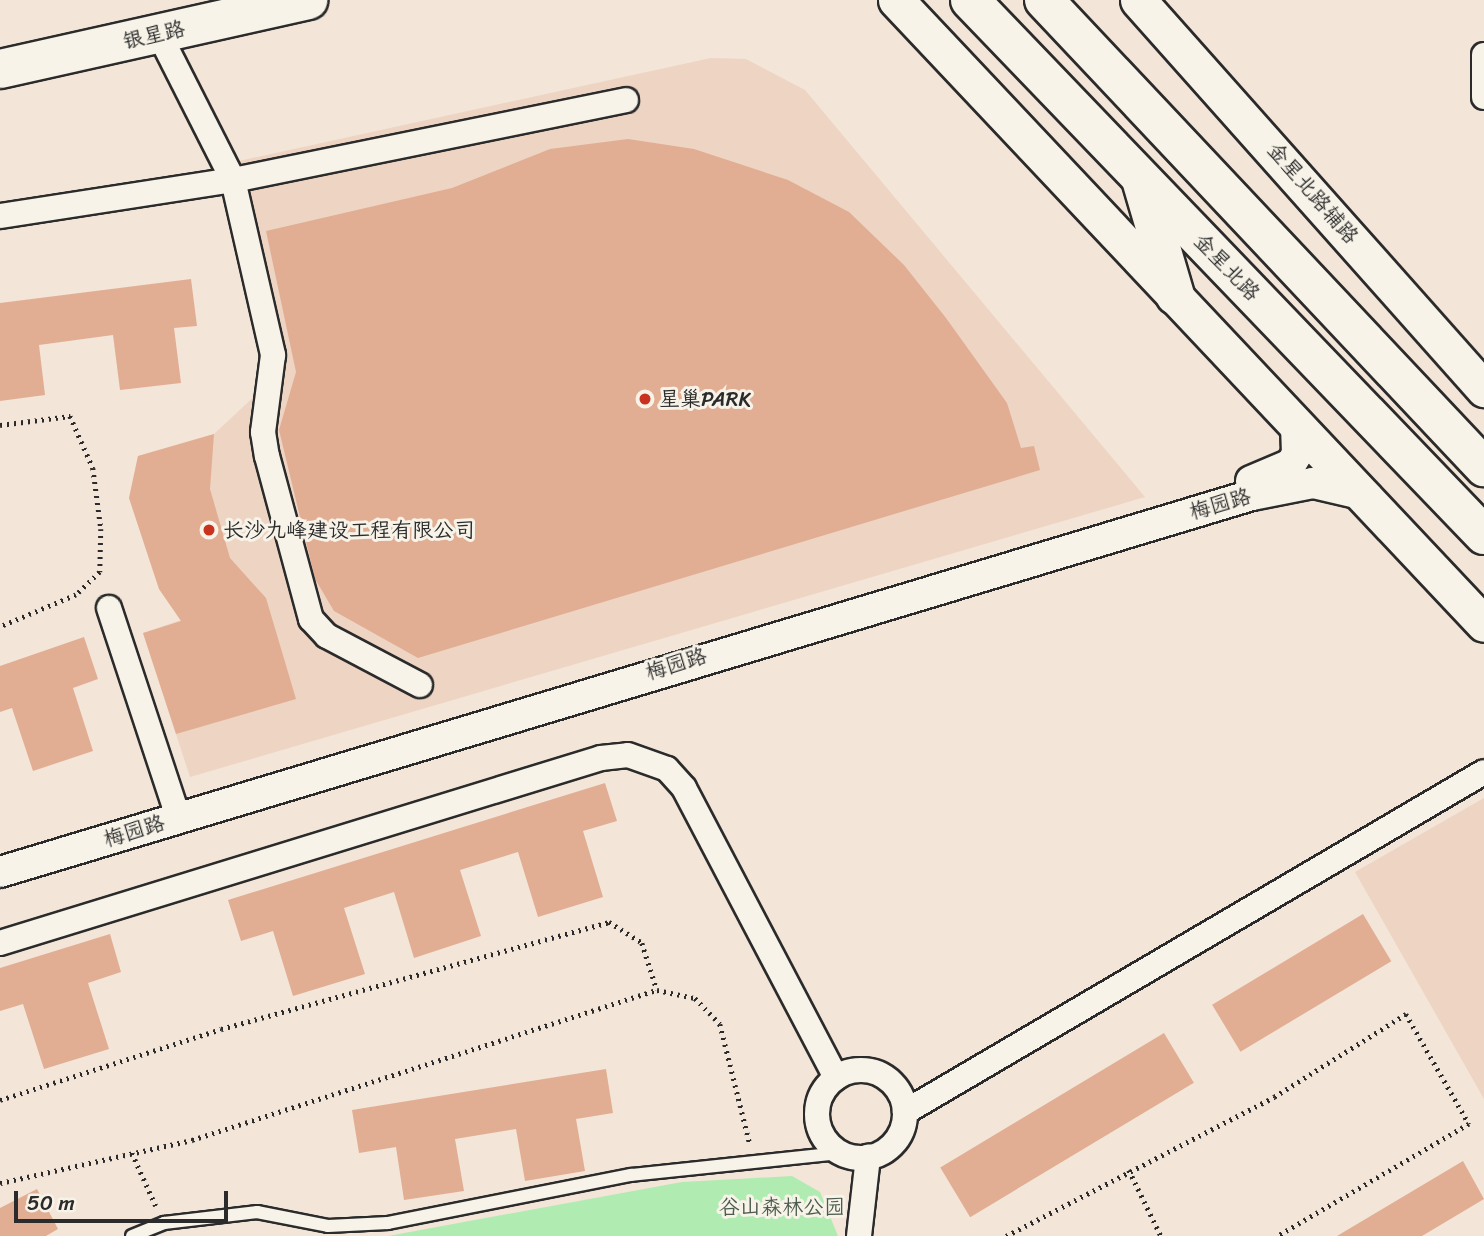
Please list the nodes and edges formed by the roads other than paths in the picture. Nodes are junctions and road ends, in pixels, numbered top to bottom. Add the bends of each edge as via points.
1 (308, 0) edge
2 (896, 0) edge
3 (970, 0) edge
4 (1044, 0) edge
5 (1138, 0) edge
6 (159, 33) junction
7 (1484, 55) edge
8 (0, 69) edge
9 (1484, 97) edge
10 (626, 100) dead end
11 (1141, 177) junction
12 (233, 180) junction
13 (0, 216) edge
14 (1175, 295) junction
15 (1484, 389) edge
16 (1296, 423) junction
17 (1484, 467) edge
18 (1356, 493) junction
19 (1484, 535) edge
20 (109, 608) dead end
21 (1484, 624) edge
22 (420, 685) dead end
23 (1484, 772) edge
24 (176, 810) junction
25 (0, 857) edge
26 (0, 872) edge
27 (0, 943) edge
28 (836, 1078) junction
29 (905, 1112) junction
30 (841, 1153) junction
31 (868, 1157) junction
32 (132, 1236) edge
33 (859, 1236) edge

1 - 6 main road, 银星路
2 - 14 main road
3 - 11 main road, 金星北路
4 - 17 main road
5 - 15 main road, 金星北路辅路
6 - 8 main road, 银星路
6 - 12 street
7 - 9 street
10 - 12 street
11 - 14 main road
11 - 19 main road, 金星北路
12 - 13 street
12 - 22 street via 274,355 262,432 302,596 311,620 327,636
14 - 16 main road
16 - 18 main road
16 - 24 street, 梅园路 via 1297,454 1291,464 1248,481
18 - 21 main road
18 - 24 street, 梅园路 via 1313,483 1252,495
20 - 24 street
23 - 29 street
24 - 25 street, 梅园路
24 - 26 street, 梅园路
27 - 28 street via 601,758 628,755 667,769 684,788
28 - 29 street via 860,1070 875,1072 898,1090
28 - 30 street via 822,1093 817,1120 829,1145
29 - 31 street via 893,1144
30 - 31 street
30 - 32 lane via 631,1175 388,1223 328,1226 257,1212 164,1223
31 - 33 street

